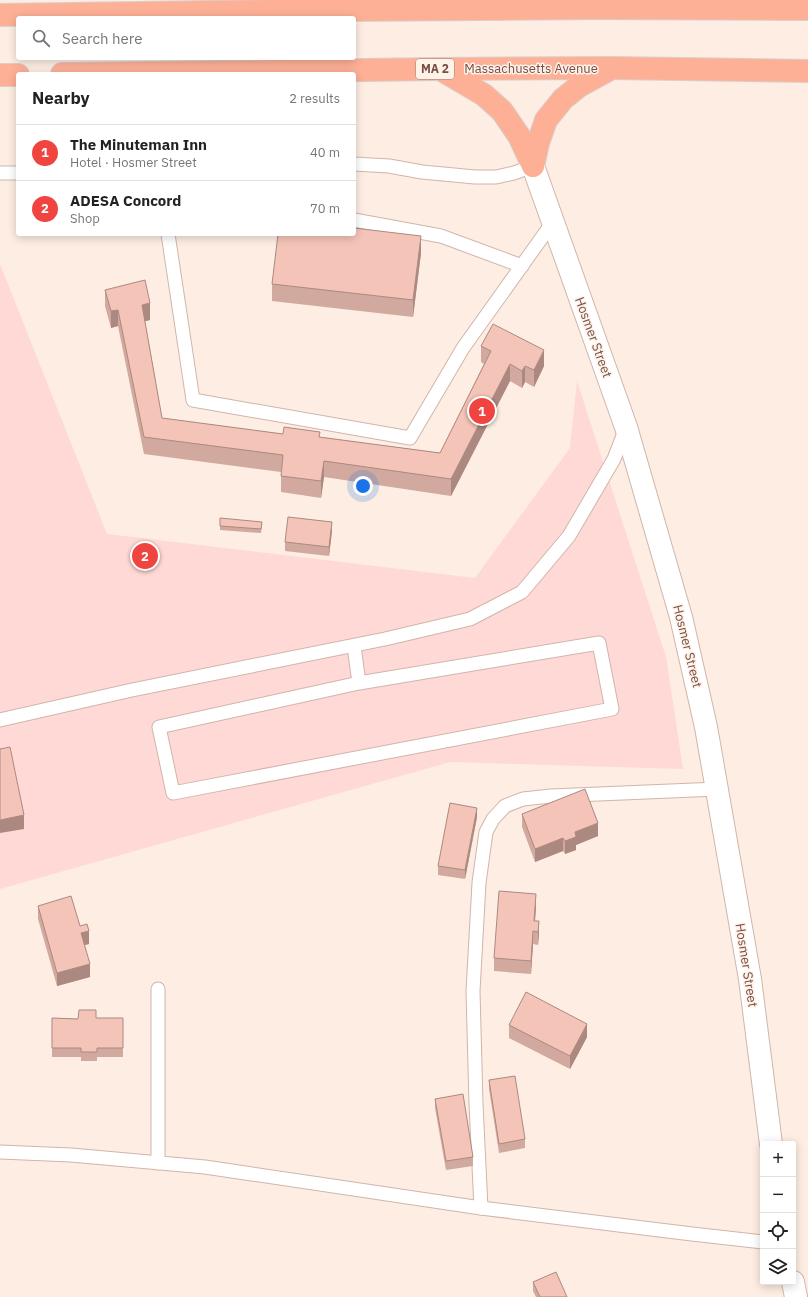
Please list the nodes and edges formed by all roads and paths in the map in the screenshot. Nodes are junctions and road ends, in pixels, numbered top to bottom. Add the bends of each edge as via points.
1 (387, 0) edge
2 (568, 0) edge
3 (598, 8) junction
4 (808, 9) edge
5 (346, 10) junction
6 (0, 15) edge
7 (611, 68) junction
8 (439, 69) junction
9 (808, 71) edge
10 (213, 72) edge
11 (16, 75) edge
12 (0, 76) edge
13 (356, 164) edge
14 (533, 166) junction
15 (0, 173) edge
16 (16, 173) edge
17 (356, 220) edge
18 (553, 222) junction
19 (168, 236) edge
20 (522, 266) junction
21 (626, 427) junction
22 (354, 646) junction
23 (358, 683) junction
24 (0, 720) edge
25 (718, 790) junction
26 (158, 989) dead end
27 (772, 1141) edge
28 (0, 1152) edge
29 (158, 1163) junction
30 (481, 1208) junction
31 (760, 1242) edge
32 (794, 1285) edge
33 (796, 1297) edge

1 - 5 highway
2 - 3 highway
3 - 4 highway
3 - 5 highway
5 - 6 highway
7 - 8 highway, Massachusetts Avenue / MA 2
7 - 9 highway, Massachusetts Avenue / MA 2
7 - 14 highway via 579,86 563,99 546,120
8 - 10 highway, Massachusetts Avenue / MA 2
8 - 14 highway via 484,95 502,111 519,136
11 - 12 highway
13 - 14 lane via 475,178 496,177
14 - 18 street, Hosmer Street
15 - 16 lane
17 - 20 lane via 441,236
18 - 20 lane
18 - 21 street, Hosmer Street
19 - 20 lane via 192,400 410,438 463,348
21 - 22 lane via 614,460 569,536 522,592 470,619
21 - 25 street, Hosmer Street via 681,617
22 - 23 lane
22 - 24 lane via 132,690
23 - 23 lane via 159,728 173,793 612,709 599,643
25 - 27 street, Hosmer Street via 750,979
25 - 30 lane via 523,799 505,806 486,832 479,883 473,991
26 - 29 lane
28 - 29 lane
29 - 30 lane via 205,1167
30 - 31 lane
32 - 33 street

